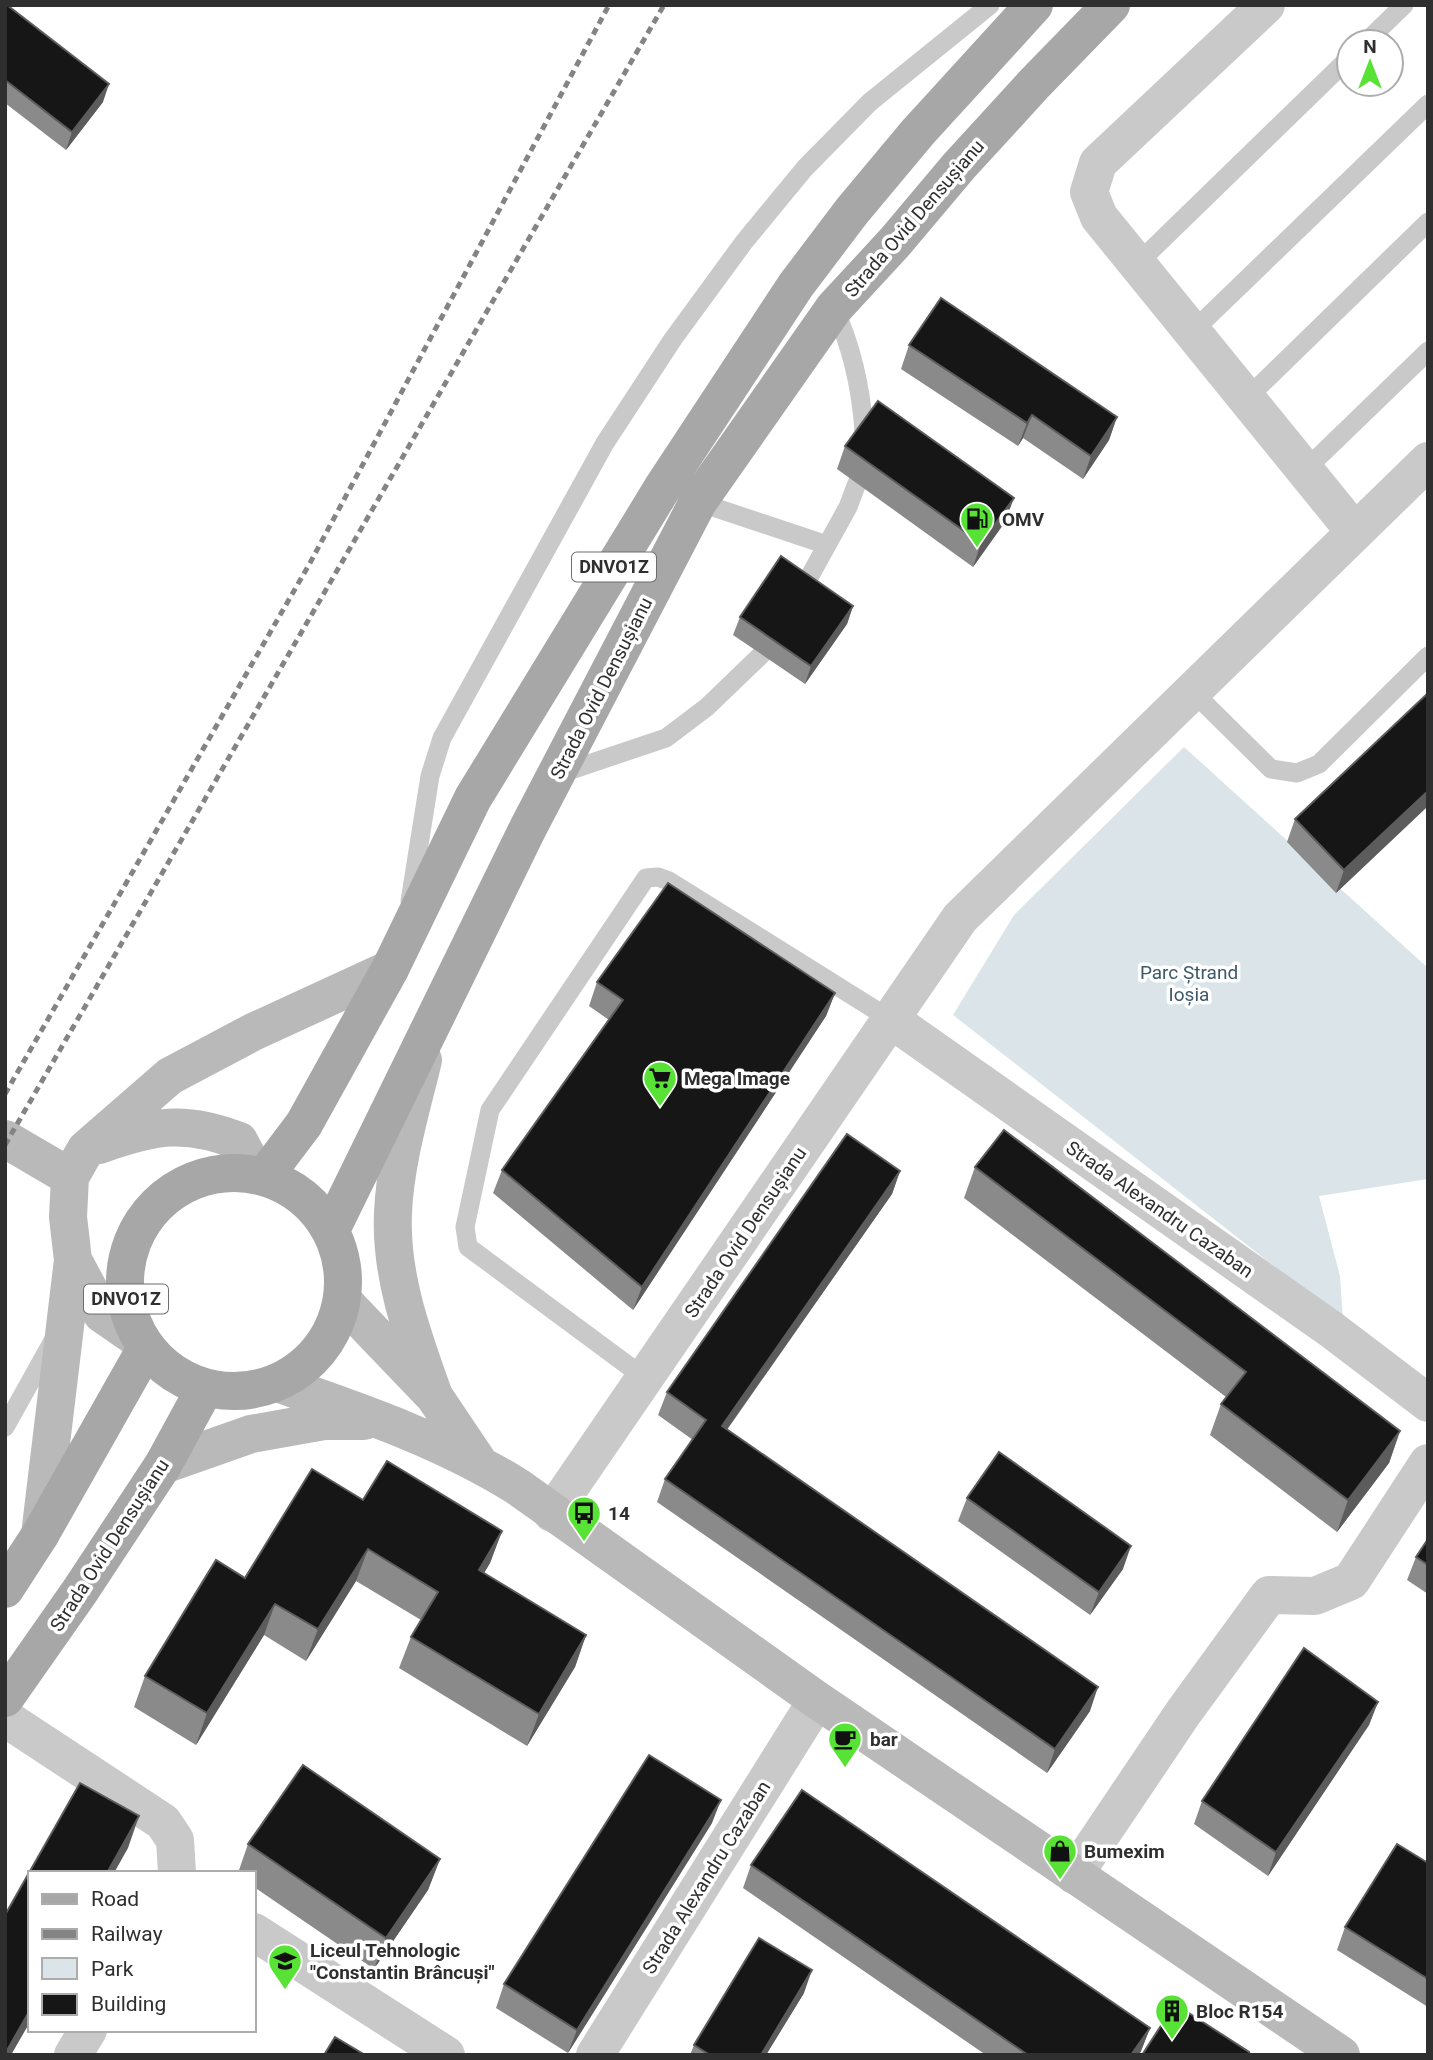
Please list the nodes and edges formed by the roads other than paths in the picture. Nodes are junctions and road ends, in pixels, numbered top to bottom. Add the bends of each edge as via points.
1 (990, 5) edge
2 (1034, 5) edge
3 (1111, 5) edge
4 (1266, 5) edge
5 (1404, 5) edge
6 (1380, 28) edge
7 (1335, 72) edge
8 (1428, 104) edge
9 (1428, 222) edge
10 (1137, 264) junction
11 (834, 308) junction
12 (1192, 332) junction
13 (1428, 351) edge
14 (1246, 399) junction
15 (864, 430) edge
16 (1428, 461) edge
17 (1305, 470) junction
18 (857, 483) edge
19 (698, 502) junction
20 (1355, 532) junction
21 (827, 545) junction
22 (801, 592) edge
23 (762, 654) edge
24 (1428, 656) edge
25 (1181, 700) junction
26 (556, 775) junction
27 (396, 957) junction
28 (890, 1019) junction
29 (432, 1021) junction
30 (5, 1139) edge
31 (78, 1163) junction
32 (261, 1176) junction
33 (331, 1230) junction
34 (73, 1260) junction
35 (342, 1301) junction
36 (66, 1318) junction
37 (144, 1345) junction
38 (645, 1378) junction
39 (277, 1383) junction
40 (205, 1388) junction
41 (434, 1396) junction
42 (1428, 1403) edge
43 (384, 1420) junction
44 (5, 1427) edge
45 (479, 1463) junction
46 (1428, 1463) edge
47 (163, 1465) junction
48 (552, 1513) junction
49 (40, 1535) junction
50 (5, 1590) edge
51 (5, 1698) edge
52 (817, 1700) junction
53 (5, 1718) edge
54 (177, 1871) edge
55 (1074, 1875) junction
56 (256, 1933) edge
57 (87, 2032) edge
58 (73, 2055) edge
59 (446, 2055) edge
60 (595, 2055) edge
61 (1341, 2055) edge

1 - 27 lane via 870,102 805,168 673,340 606,443 442,737 430,776
2 - 27 main road, DNVO1Z via 918,132 796,285 663,487 473,798
3 - 11 main road, Strada Ovid Densușianu / DNVO1Z via 959,166
4 - 10 street via 1098,163 1089,192 1099,217
5 - 6 lane
7 - 10 lane
8 - 12 lane
9 - 14 lane
10 - 12 street
11 - 15 lane via 848,340
11 - 19 main road, Strada Ovid Densușianu / DNVO1Z
12 - 14 street
13 - 17 lane
14 - 17 street
16 - 20 street, Strada Ovid Densușianu
17 - 20 street
18 - 21 lane
19 - 21 lane
19 - 26 main road, Strada Ovid Densușianu / DNVO1Z
20 - 25 street, Strada Ovid Densușianu
21 - 22 lane
23 - 26 lane via 707,707 666,737
24 - 25 lane via 1319,764 1297,773 1271,769
25 - 28 street, Strada Ovid Densușianu via 960,918
26 - 29 main road, Strada Ovid Densușianu / DNVO1Z
27 - 31 street via 170,1076
27 - 32 main road, DNVO1Z via 304,1124
28 - 38 street, Strada Ovid Densușianu
28 - 38 lane via 669,881 646,878 630,901 489,1110 465,1227 468,1247
28 - 42 street, Strada Alexandru Cazaban via 1332,1330
29 - 33 main road, Strada Ovid Densușianu / DNVO1Z
29 - 41 street via 393,1213 402,1295
30 - 31 street
31 - 32 street via 141,1130 177,1127 209,1130 239,1141
31 - 34 street via 68,1217
32 - 33 main road, DNVO1Z via 291,1188 314,1206
32 - 37 main road, DNVO1Z via 229,1172 200,1177 153,1208 136,1231 124,1287 129,1315
33 - 35 main road, DNVO1Z via 342,1264
34 - 36 street
34 - 37 street via 102,1314
35 - 39 main road, DNVO1Z via 330,1335 308,1363
35 - 41 street
36 - 44 lane
36 - 49 street
37 - 40 main road, DNVO1Z via 173,1373
37 - 49 main road
38 - 48 street, Strada Ovid Densușianu
39 - 40 main road, DNVO1Z via 242,1392
39 - 43 street
40 - 47 main road, Strada Ovid Densușianu
41 - 45 street
43 - 45 street
43 - 47 street via 324,1421 251,1434
45 - 48 street
46 - 55 street via 1352,1581 1315,1596 1269,1595
47 - 51 main road, Strada Ovid Densușianu
48 - 52 street
49 - 50 main road
52 - 55 street
52 - 60 street, Strada Alexandru Cazaban
53 - 54 street via 163,1822 175,1840
55 - 61 street
56 - 59 street
57 - 58 street

